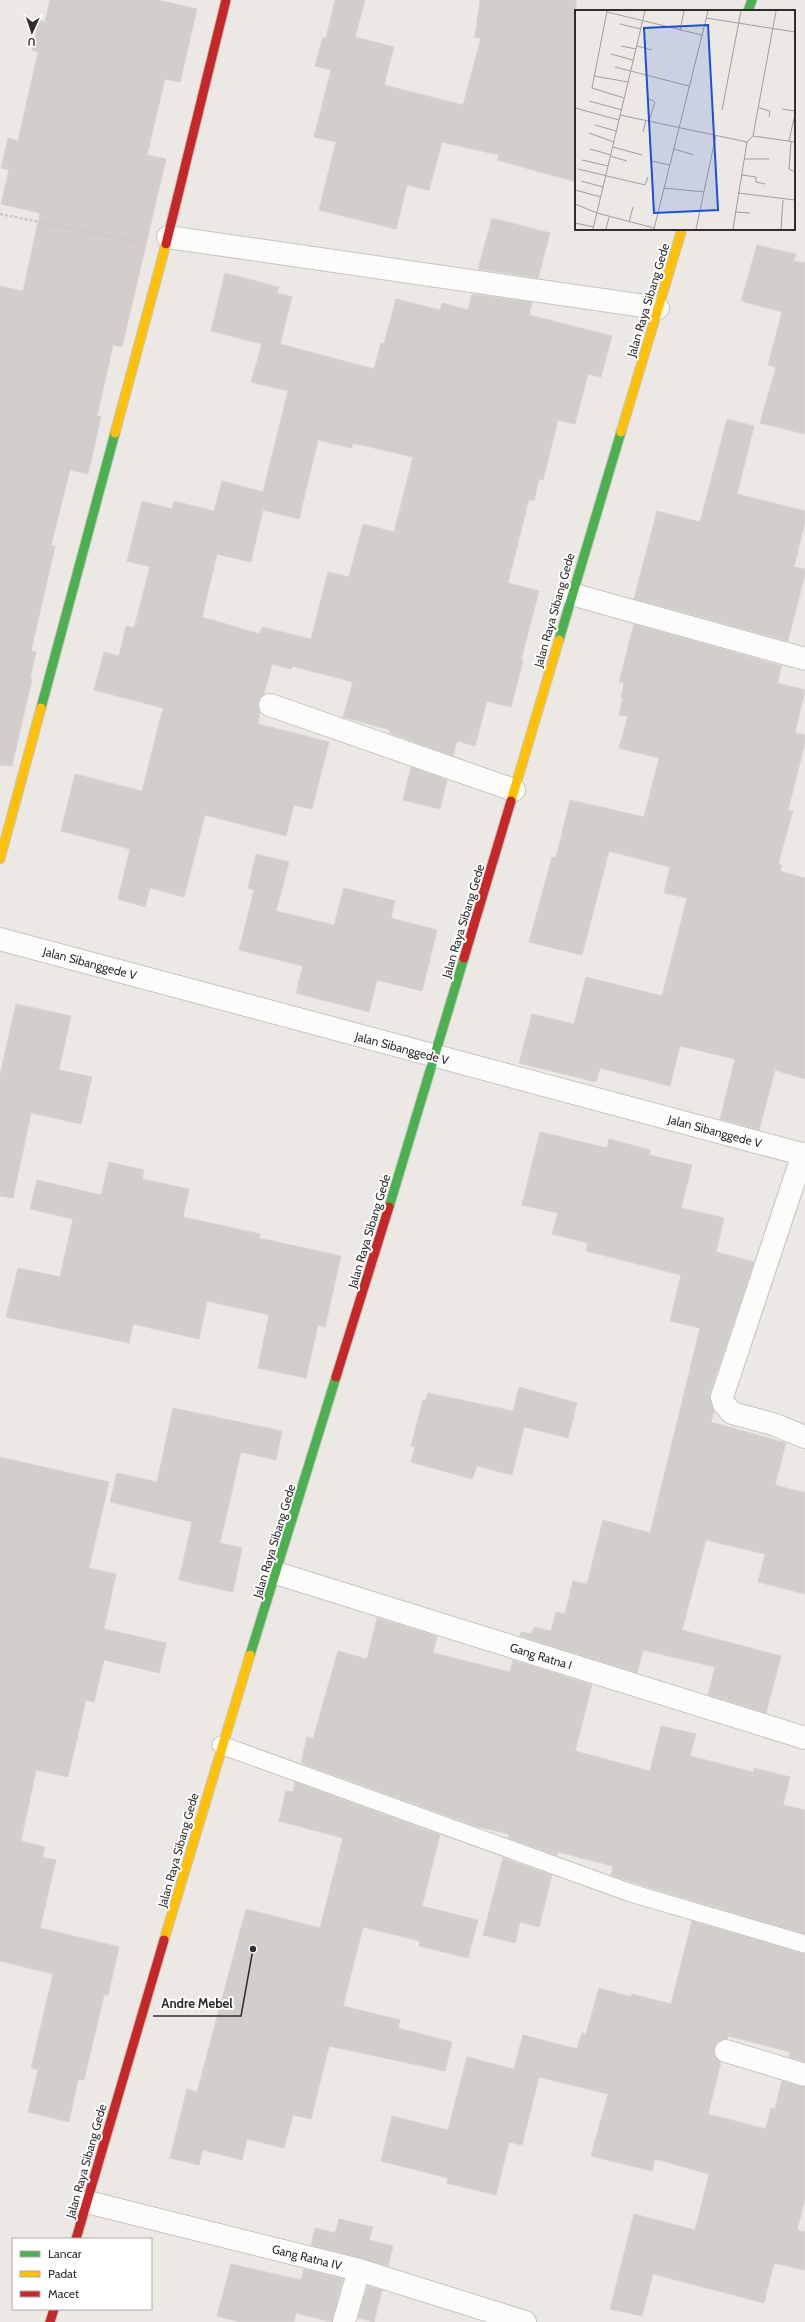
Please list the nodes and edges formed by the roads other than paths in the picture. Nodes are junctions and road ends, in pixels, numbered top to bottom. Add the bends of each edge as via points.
1 (226, 0) edge
2 (752, 0) edge
3 (748, 10) edge
4 (682, 230) edge
5 (166, 242) junction
6 (658, 308) junction
7 (571, 594) junction
8 (805, 659) edge
9 (270, 705) dead end
10 (514, 790) junction
11 (0, 859) edge
12 (0, 939) edge
13 (434, 1056) junction
14 (804, 1155) edge
15 (805, 1437) edge
16 (276, 1574) junction
17 (805, 1738) edge
18 (221, 1745) junction
19 (805, 1944) edge
20 (726, 2051) dead end
21 (805, 2075) edge
22 (87, 2202) junction
23 (76, 2238) edge
24 (359, 2270) junction
25 (54, 2310) edge
26 (50, 2322) edge
27 (344, 2322) edge
28 (525, 2322) edge

1 - 5 main road
2 - 3 main road
4 - 6 main road, Jalan Raya Sibang Gede
5 - 6 street
5 - 11 main road
6 - 7 main road, Jalan Raya Sibang Gede
7 - 8 street
7 - 10 main road, Jalan Raya Sibang Gede
9 - 10 street
10 - 13 main road, Jalan Raya Sibang Gede
12 - 13 street, Jalan Sibanggede V
13 - 14 street, Jalan Sibanggede V
13 - 16 main road, Jalan Raya Sibang Gede
14 - 15 street via 722,1397 724,1404 732,1413 773,1424
16 - 17 street, Gang Ratna I
16 - 18 main road, Jalan Raya Sibang Gede
18 - 19 lane via 631,1893
18 - 22 main road, Jalan Raya Sibang Gede
20 - 21 street
22 - 23 main road, Jalan Raya Sibang Gede
22 - 24 street, Gang Ratna IV
24 - 27 street
24 - 28 street, Gang Ratna IV
25 - 26 main road

